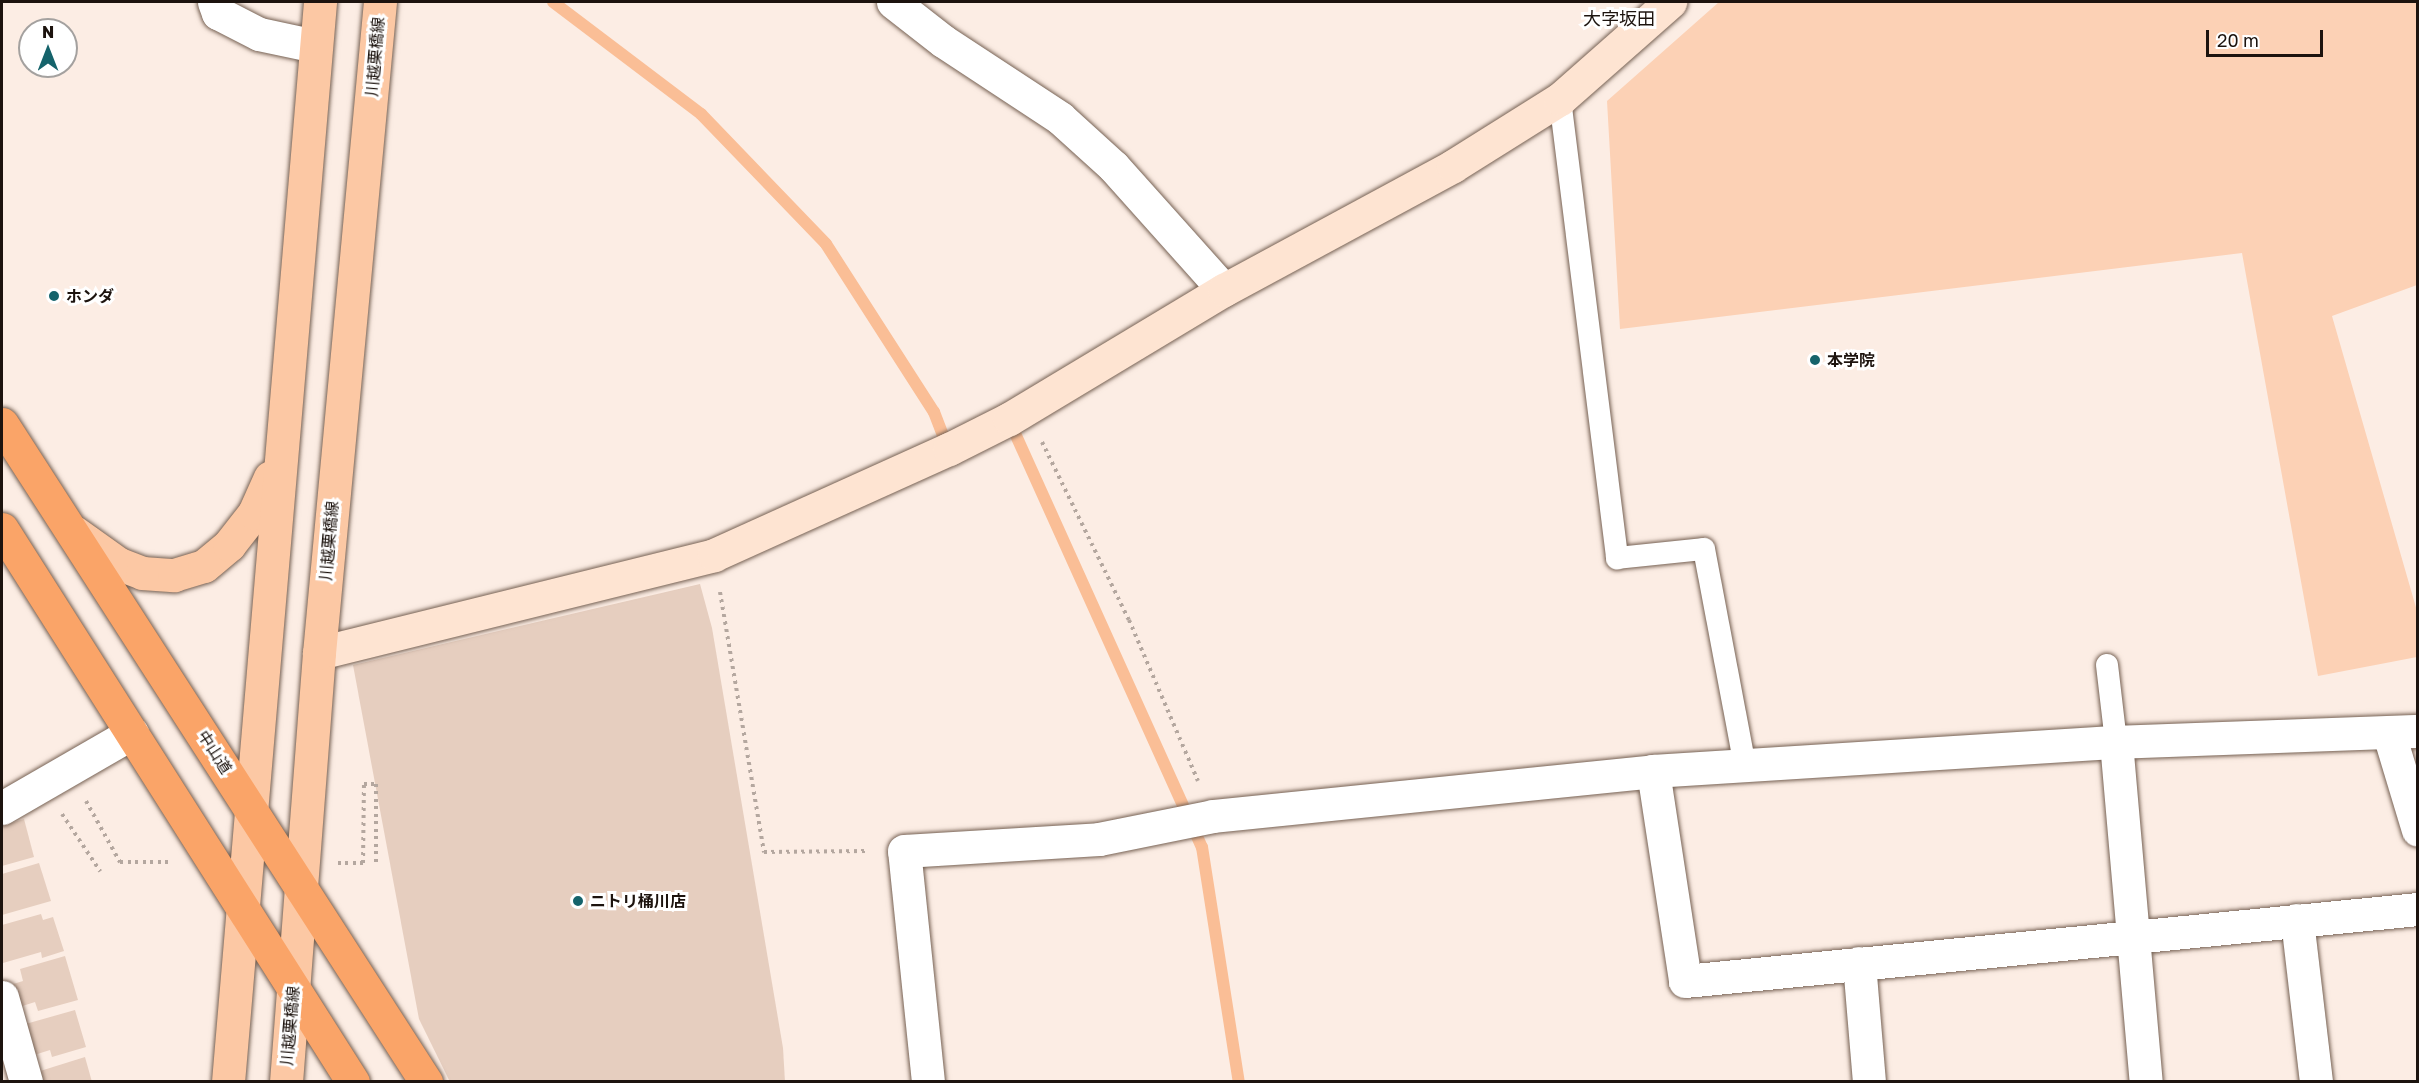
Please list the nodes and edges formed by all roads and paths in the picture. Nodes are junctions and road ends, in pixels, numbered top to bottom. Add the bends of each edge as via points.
1 (214, 2) edge
2 (320, 2) edge
3 (380, 2) edge
4 (893, 2) edge
5 (1670, 2) edge
6 (315, 46) junction
7 (1560, 99) junction
8 (1224, 290) junction
9 (1026, 409) junction
10 (2, 424) edge
11 (279, 457) junction
12 (2, 530) edge
13 (74, 532) junction
14 (714, 555) junction
15 (319, 653) junction
16 (2107, 665) dead end
17 (132, 733) junction
18 (2403, 733) edge
19 (2116, 742) junction
20 (1745, 765) junction
21 (1653, 771) junction
22 (2, 808) edge
23 (251, 808) junction
24 (1213, 816) junction
25 (2418, 830) edge
26 (904, 851) junction
27 (301, 888) junction
28 (243, 905) junction
29 (2418, 909) edge
30 (2297, 920) junction
31 (2133, 935) junction
32 (1859, 963) junction
33 (294, 987) junction
34 (2, 998) edge
35 (26, 1082) edge
36 (228, 1082) edge
37 (286, 1082) edge
38 (353, 1082) edge
39 (426, 1082) edge
40 (928, 1082) edge
41 (1869, 1082) edge
42 (2146, 1082) edge
43 (2316, 1082) edge

1 - 6 street via 218,13 259,34
2 - 6 main road
3 - 15 main road, 川越栗橋線
4 - 8 street via 943,41 1060,118 1113,166
5 - 7 street
6 - 11 main road
7 - 8 street via 1453,166
7 - 20 lane via 1617,558 1704,549
8 - 9 street
9 - 14 street via 949,449
9 - 24 path via 1129,620
10 - 13 highway, 中山道
11 - 13 main road via 254,513 230,545 204,566 174,575 142,573 118,564
11 - 23 main road
12 - 17 highway
13 - 23 highway, 中山道
14 - 15 street
14 - 26 path via 764,852
15 - 27 main road, 川越栗橋線
16 - 19 lane
17 - 22 street
17 - 28 highway
18 - 19 street
18 - 25 street
19 - 20 street
19 - 31 street
20 - 21 street
21 - 24 street
21 - 32 street via 1685,981
23 - 27 highway, 中山道
23 - 28 main road
24 - 26 street via 1099,839
26 - 40 street
27 - 33 main road, 川越栗橋線
27 - 39 highway, 中山道
28 - 33 highway
28 - 36 main road
29 - 30 street
30 - 31 street
30 - 43 street
31 - 32 street
31 - 42 street
32 - 41 street
33 - 37 main road, 川越栗橋線
33 - 38 highway
34 - 35 street

